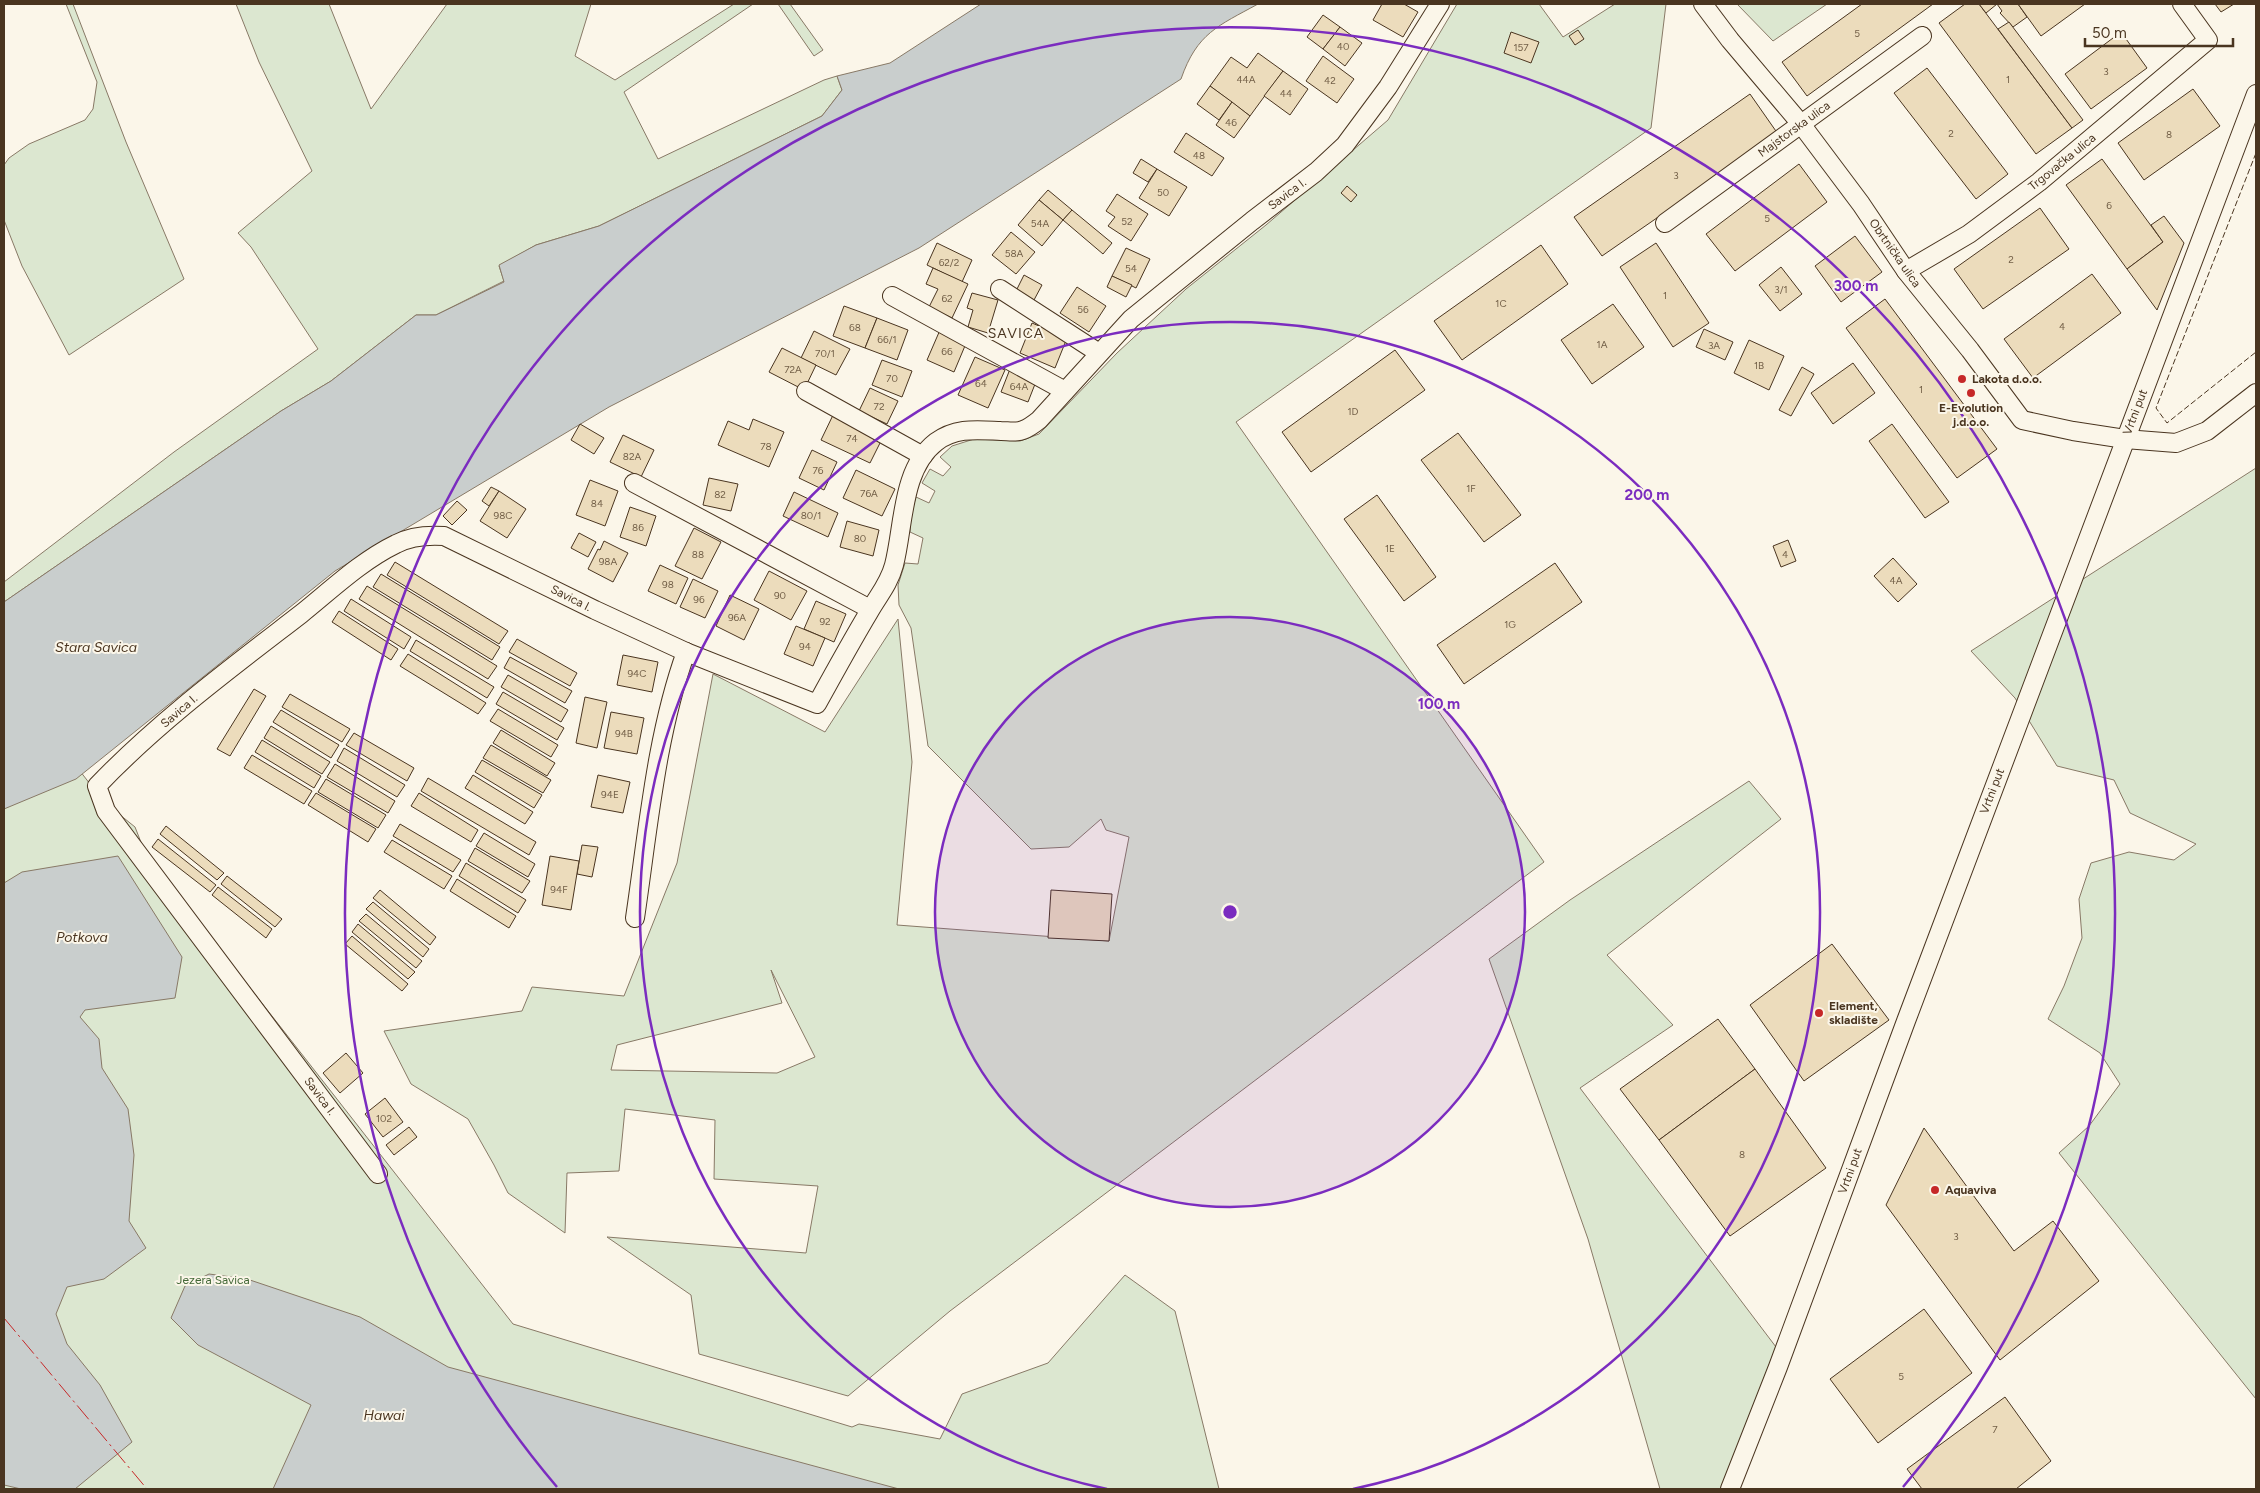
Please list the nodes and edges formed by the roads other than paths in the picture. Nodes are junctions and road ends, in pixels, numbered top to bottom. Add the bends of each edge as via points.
1 (1440, 4) edge
2 (1703, 4) edge
3 (2182, 4) edge
4 (1922, 36) dead end
5 (2256, 94) edge
6 (1801, 124) junction
7 (1666, 223) dead end
8 (1906, 271) junction
9 (1000, 289) dead end
10 (892, 296) dead end
11 (1099, 353) junction
12 (806, 391) dead end
13 (1065, 391) junction
14 (2256, 393) edge
15 (2125, 439) junction
16 (923, 456) junction
17 (634, 482) dead end
18 (870, 609) junction
19 (686, 652) junction
20 (635, 918) dead end
21 (378, 1174) dead end
22 (1730, 1489) edge

1 - 11 street, Savica I. via 1388,87 1344,145 1316,172 1131,319
2 - 6 street, Obrtnička ulica
3 - 8 street, Trgovačka ulica via 2208,40 2023,193 1969,234
4 - 6 street, Majstorska ulica
5 - 15 street, Vrtni put
6 - 7 street, Majstorska ulica
6 - 8 street, Obrtnička ulica
8 - 15 street, Obrtnička ulica via 2022,420
9 - 11 street
10 - 13 street
11 - 13 street, Savica I.
12 - 16 street
13 - 16 street, Savica I. via 1040,420 1026,430 967,429 951,432 934,443
14 - 15 street, Obrtnička ulica via 2207,431 2176,443
15 - 22 street, Vrtni put
16 - 18 street, Savica I. via 911,480 902,511 894,566 886,586
17 - 18 street
18 - 19 street, Savica I. via 817,704
19 - 20 street via 675,682 654,786
19 - 21 street, Savica I. via 444,536 411,539 396,544 369,562 234,664 117,764 97,786 106,811

